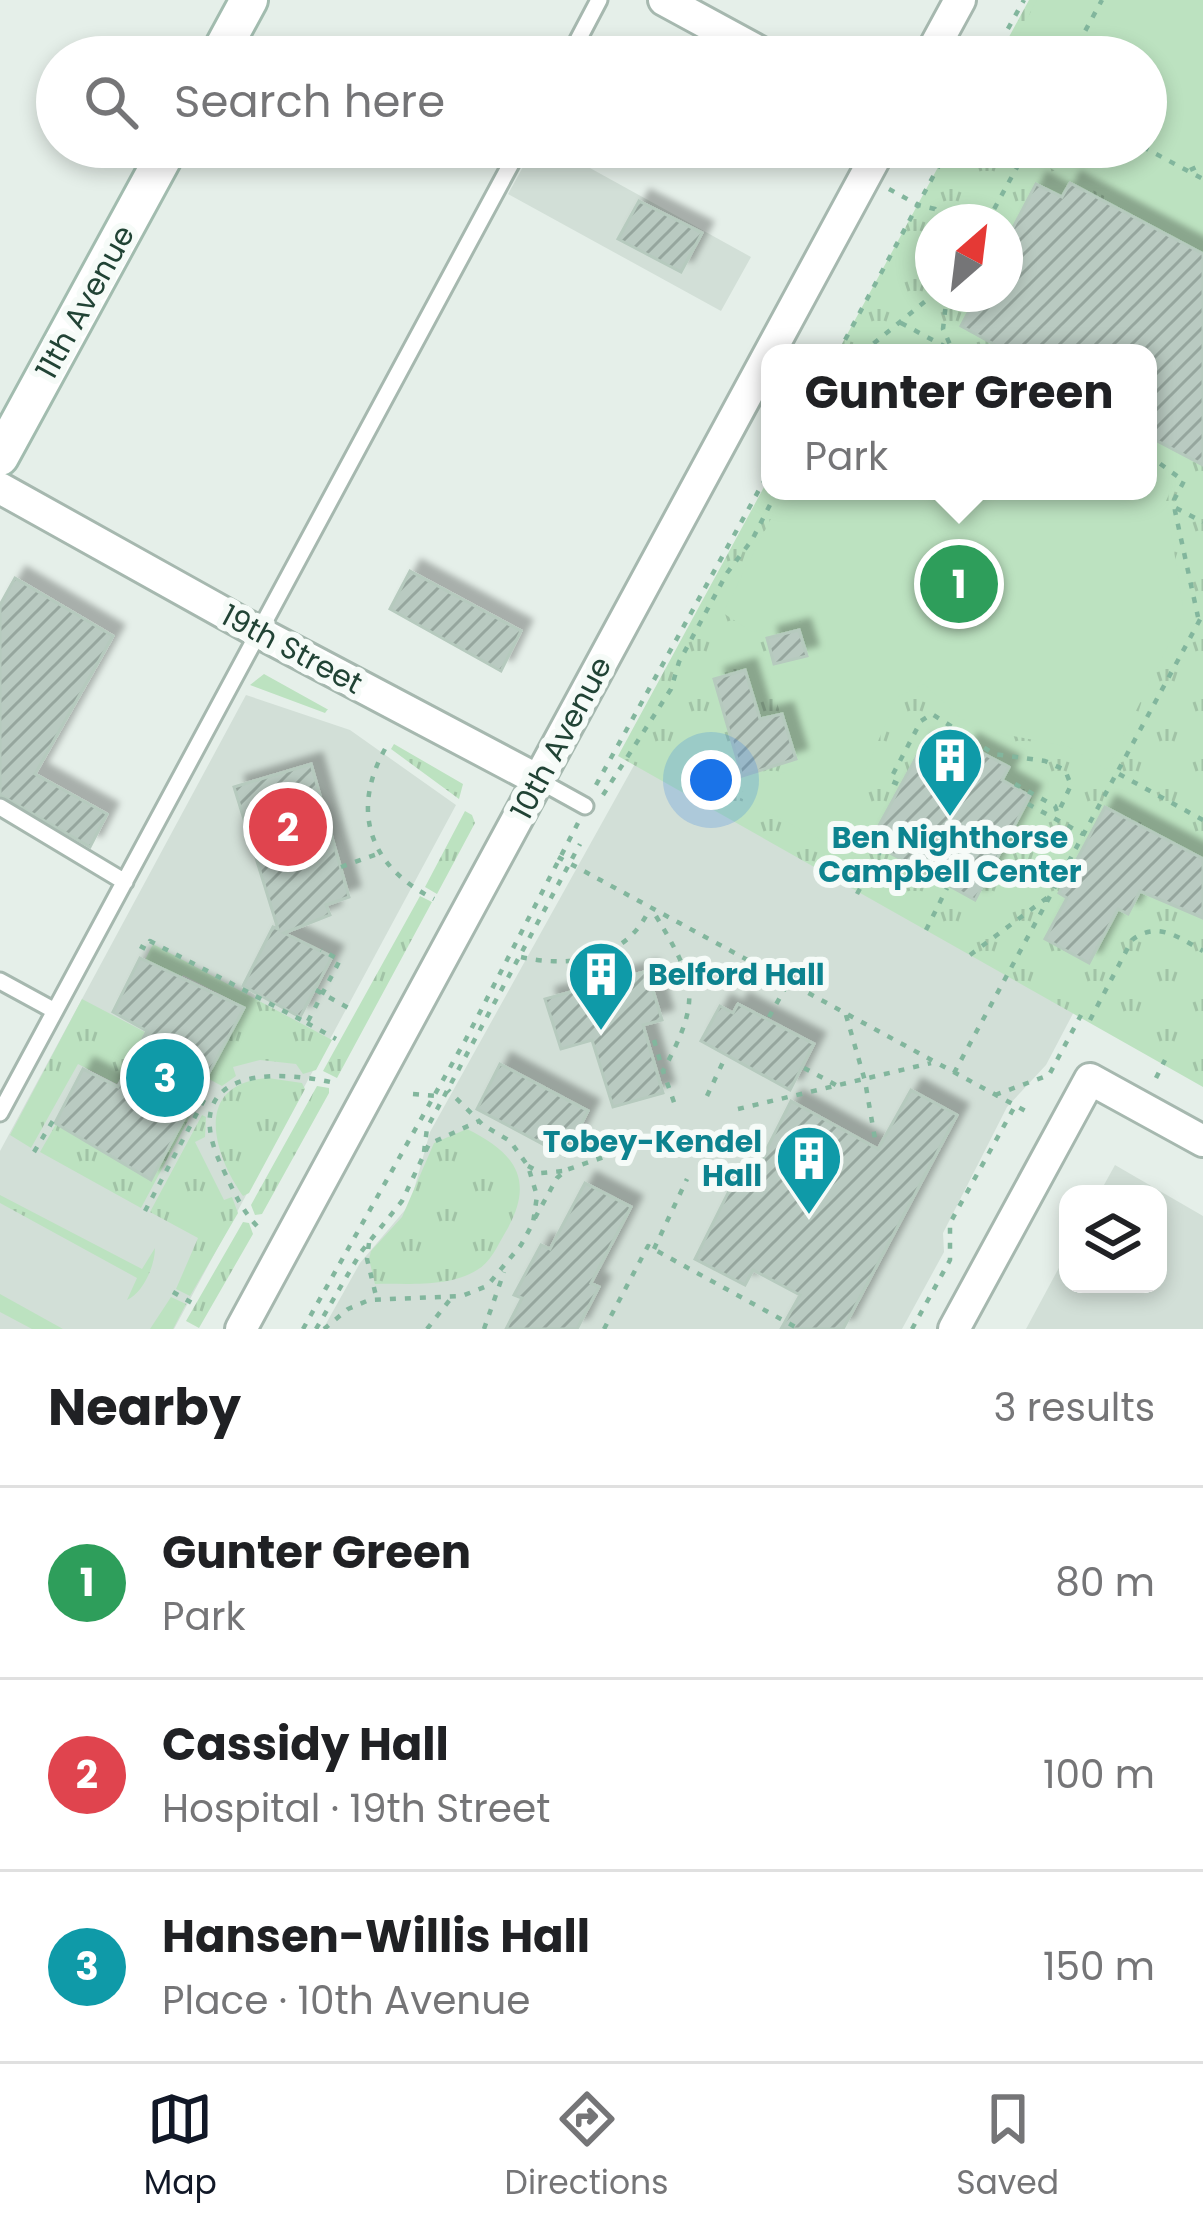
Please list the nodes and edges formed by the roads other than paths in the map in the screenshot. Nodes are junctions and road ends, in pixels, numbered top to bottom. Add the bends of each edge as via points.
1 (249, 0) edge
2 (599, 0) edge
3 (664, 0) edge
4 (960, 0) edge
5 (229, 36) edge
6 (580, 36) edge
7 (730, 36) edge
8 (940, 36) edge
9 (158, 168) edge
10 (509, 168) edge
11 (870, 168) edge
12 (774, 344) edge
13 (761, 368) edge
14 (0, 457) edge
15 (0, 488) edge
16 (260, 633) junction
17 (538, 780) junction
18 (592, 803) road end
19 (0, 807) edge
20 (125, 882) junction
21 (0, 981) edge
22 (55, 1012) junction
23 (0, 1113) edge
24 (1203, 1141) edge
25 (241, 1329) edge
26 (954, 1329) edge

1 - 5 main road
2 - 6 lane
3 - 7 street
4 - 8 street
9 - 14 main road, 11th Avenue
10 - 16 lane
11 - 12 street, 10th Avenue
13 - 17 street, 10th Avenue
15 - 16 street, 19th Street
16 - 17 street, 19th Street
16 - 20 lane
17 - 18 lane, 19th Street
17 - 25 street, 10th Avenue
19 - 20 lane
20 - 22 lane
21 - 22 lane
22 - 23 lane
24 - 26 street via 1090,1079

